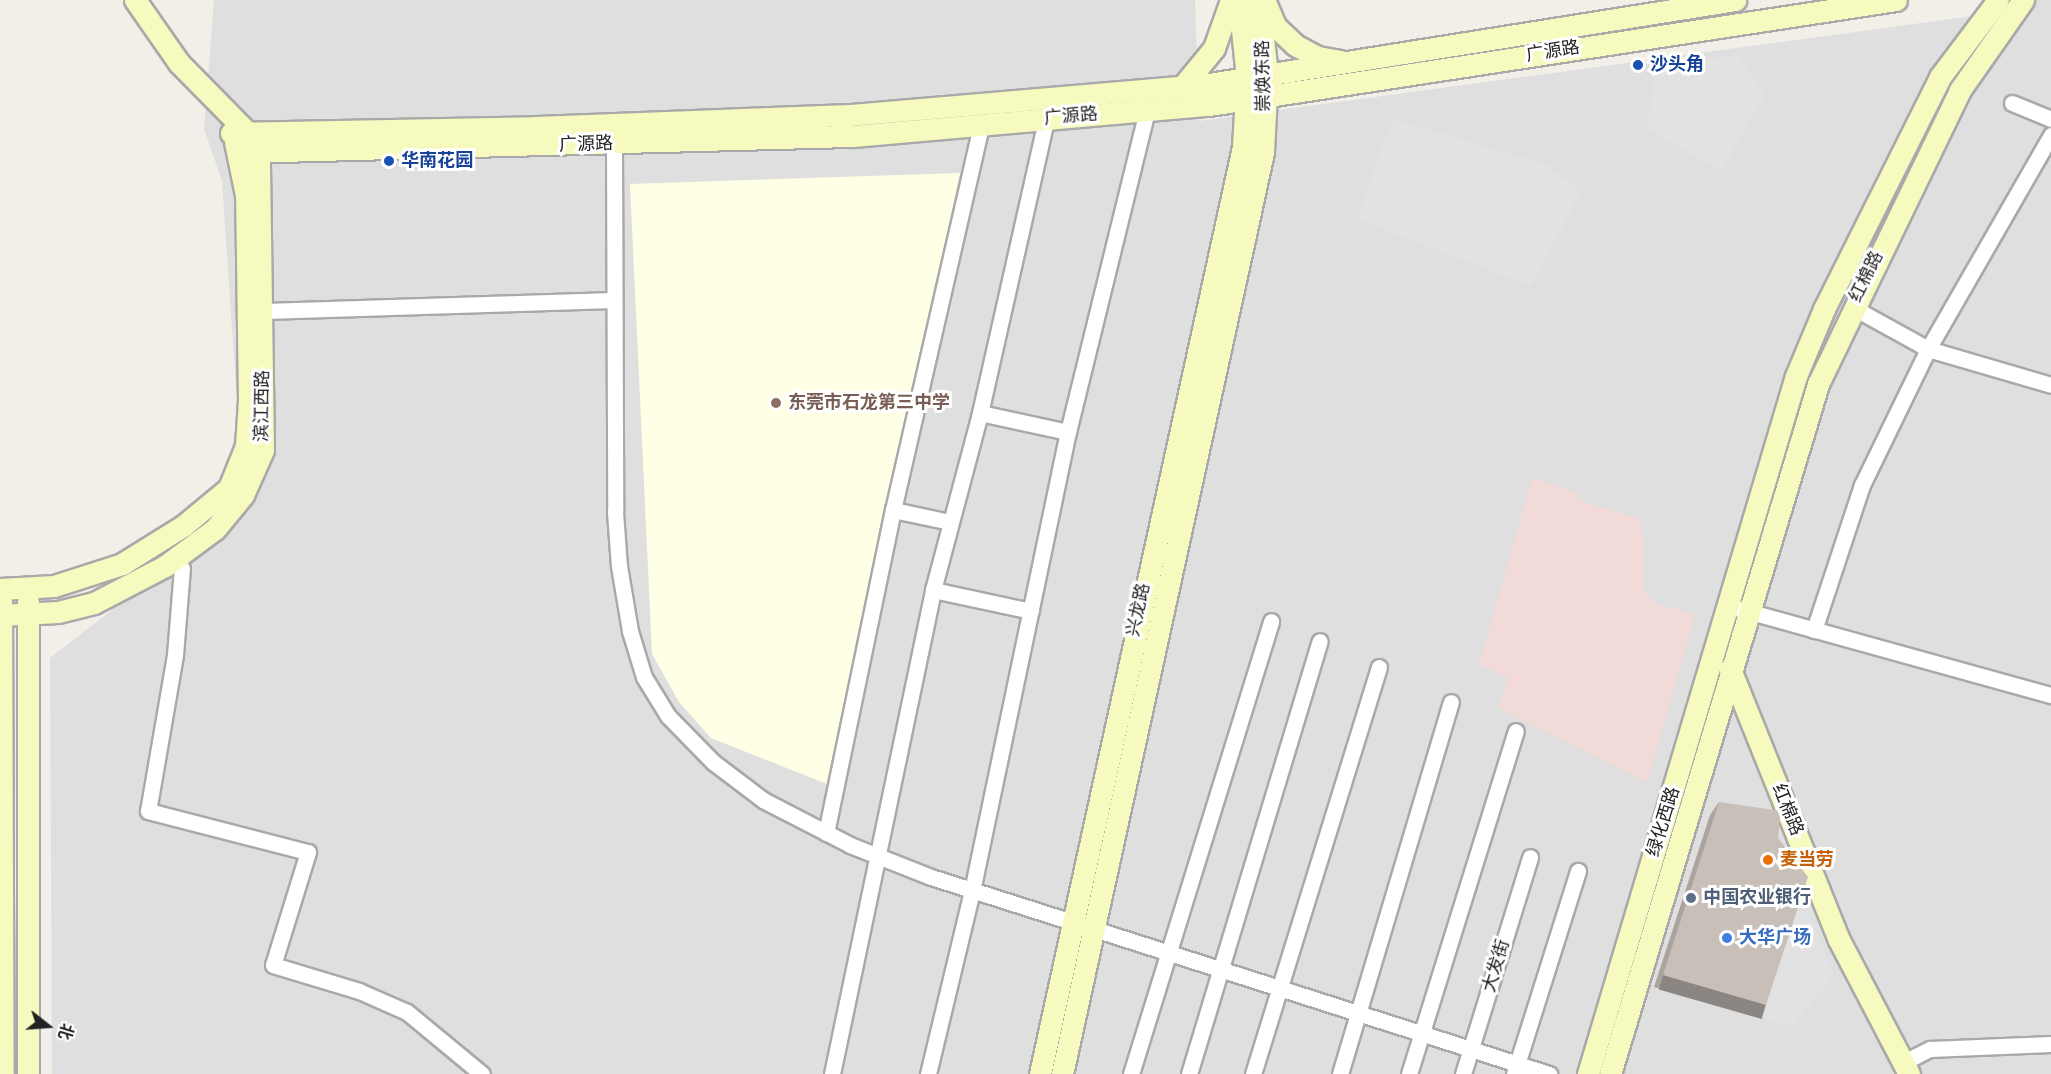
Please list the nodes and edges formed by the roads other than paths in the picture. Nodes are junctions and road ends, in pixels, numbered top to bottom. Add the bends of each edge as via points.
1 (124, 0) edge
2 (135, 0) edge
3 (1231, 0) edge
4 (1239, 0) edge
5 (1262, 0) edge
6 (1736, 0) edge
7 (1896, 0) edge
8 (1998, 0) edge
9 (2023, 0) edge
10 (1350, 63) junction
11 (1261, 83) junction
12 (1184, 86) junction
13 (1246, 99) junction
14 (2012, 103) dead end
15 (1147, 110) junction
16 (1046, 119) junction
17 (2051, 119) edge
18 (232, 125) junction
19 (981, 125) junction
20 (2051, 135) edge
21 (615, 144) junction
22 (1253, 149) junction
23 (247, 152) junction
24 (614, 300) junction
25 (1852, 307) junction
26 (264, 310) junction
27 (1928, 349) junction
28 (2051, 385) edge
29 (980, 413) junction
30 (1068, 432) junction
31 (893, 510) junction
32 (950, 522) junction
33 (182, 568) dead end
34 (1739, 571) joint
35 (1760, 577) joint
36 (28, 588) junction
37 (0, 589) edge
38 (933, 590) junction
39 (1728, 606) junction
40 (1031, 610) junction
41 (1750, 612) junction
42 (28, 614) junction
43 (0, 615) edge
44 (1271, 621) dead end
45 (1814, 630) junction
46 (1718, 639) junction
47 (1320, 641) dead end
48 (1378, 667) dead end
49 (1731, 672) junction
50 (2051, 695) edge
51 (1451, 702) dead end
52 (1516, 730) dead end
53 (1, 747) edge
54 (826, 833) junction
55 (878, 856) junction
56 (1530, 857) dead end
57 (1578, 871) dead end
58 (972, 891) junction
59 (1072, 923) junction
60 (1093, 930) junction
61 (1168, 956) junction
62 (1220, 971) junction
63 (1279, 989) junction
64 (1359, 1013) junction
65 (1420, 1034) junction
66 (2051, 1044) edge
67 (1470, 1051) junction
68 (1906, 1068) edge
69 (1516, 1069) edge
70 (3, 1074) edge
71 (28, 1074) edge
72 (482, 1074) edge
73 (832, 1074) edge
74 (928, 1074) edge
75 (1040, 1074) edge
76 (1062, 1074) edge
77 (1131, 1074) edge
78 (1189, 1074) edge
79 (1253, 1074) edge
80 (1340, 1074) edge
81 (1408, 1074) edge
82 (1463, 1074) edge
83 (1549, 1074) edge
84 (1588, 1074) edge
85 (1610, 1074) edge

1 - 18 main road via 171,68
2 - 18 main road via 179,63
3 - 12 main road via 1214,48
4 - 11 main road, 崇焕东路
5 - 10 main road via 1276,27 1295,45 1318,57
5 - 11 main road, 崇焕东路
6 - 10 main road, 广源路
7 - 11 main road, 广源路
8 - 34 main road, 红棉路 via 1940,77 1824,309 1796,376
9 - 25 main road, 红棉路 via 1960,90
10 - 11 main road, 广源路
11 - 12 main road, 广源路
11 - 13 main road, 崇焕东路
11 - 22 main road, 崇焕东路
12 - 18 main road, 广源路 via 850,115 536,127
13 - 15 main road, 广源路
13 - 22 main road, 崇焕东路
14 - 17 street
15 - 16 main road, 广源路
15 - 30 street
16 - 19 main road, 广源路
16 - 29 street
18 - 23 main road, 滨江西路
19 - 21 main road, 广源路 via 852,136
19 - 31 street
20 - 27 street
21 - 23 main road, 广源路
21 - 24 street
22 - 59 main road, 兴龙路
22 - 60 main road, 兴龙路
23 - 26 main road, 滨江西路 via 261,194
23 - 36 main road, 滨江西路 via 249,400 246,446 229,488 183,526 122,564 54,586
24 - 26 street
24 - 54 street via 619,566 630,631 644,677 668,716 713,762 764,800
25 - 27 street
25 - 35 main road, 红棉路 via 1818,384
26 - 42 main road, 滨江西路 via 263,450 243,495 194,547 129,587 94,603
27 - 28 street
27 - 45 street via 1862,485
29 - 30 street
29 - 32 street
30 - 40 street
31 - 32 street
31 - 54 street
32 - 38 street
33 - 72 street via 175,655 148,811 308,852 273,965 359,991 408,1012
34 - 39 main road, 绿化西路
35 - 41 main road, 绿化西路
36 - 37 main road, 滨江西路
36 - 42 main road
37 - 43 main road
38 - 40 street
38 - 55 street
39 - 41 street
39 - 46 main road, 绿化西路
40 - 58 street
41 - 45 street
41 - 49 main road, 绿化西路
42 - 43 main road, 滨江西路
42 - 71 main road
43 - 53 main road
44 - 61 street
45 - 50 street
46 - 49 main road, 红棉路
46 - 84 main road, 绿化西路
47 - 62 street
48 - 63 street
49 - 68 main road, 红棉路 via 1839,940
49 - 85 main road, 绿化西路
51 - 64 street
52 - 65 street
53 - 70 main road
54 - 55 street
55 - 58 street
55 - 73 street
56 - 67 street, 大发街
57 - 69 street
58 - 59 street
58 - 74 street
59 - 60 street
59 - 75 main road, 兴龙路
60 - 61 street
60 - 76 main road, 兴龙路
61 - 62 street
61 - 77 street
62 - 63 street
62 - 78 street
63 - 64 street
63 - 79 street
64 - 65 street
64 - 80 street
65 - 67 street
65 - 81 street
66 - 68 street via 1930,1049
67 - 69 street
67 - 82 street, 大发街
69 - 83 street

